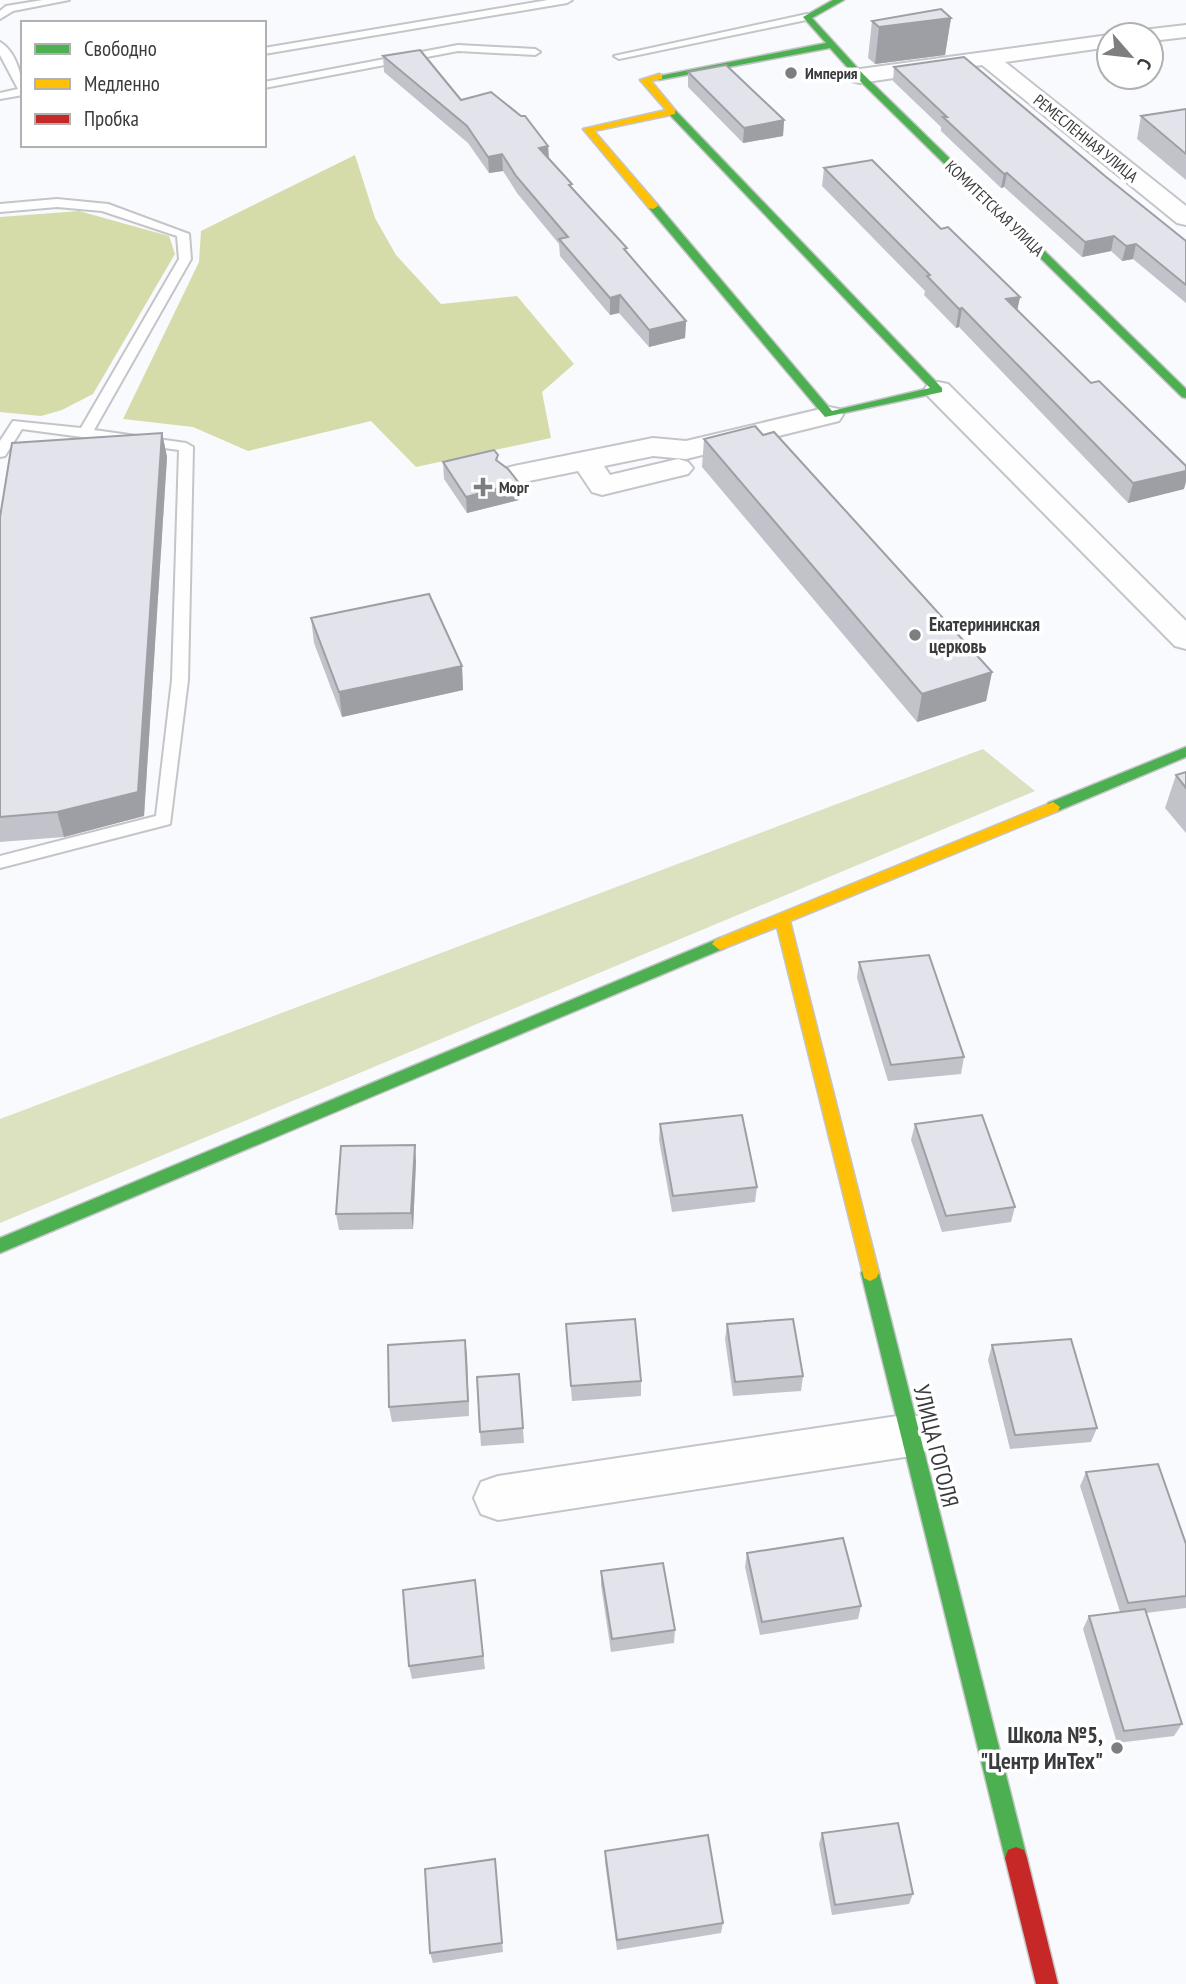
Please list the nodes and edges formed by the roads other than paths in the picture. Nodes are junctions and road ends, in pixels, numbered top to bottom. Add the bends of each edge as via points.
1 (59, 0) edge
2 (64, 0) edge
3 (567, 0) edge
4 (840, 0) edge
5 (0, 16) edge
6 (807, 17) junction
7 (1186, 30) edge
8 (1165, 33) edge
9 (1095, 43) edge
10 (0, 45) edge
11 (830, 45) junction
12 (266, 51) edge
13 (535, 52) dead end
14 (619, 56) dead end
15 (986, 58) junction
16 (860, 76) junction
17 (266, 85) edge
18 (21, 86) edge
19 (21, 91) edge
20 (0, 96) edge
21 (672, 112) junction
22 (0, 208) edge
23 (1186, 218) edge
24 (938, 390) junction
25 (1186, 395) edge
26 (829, 415) junction
27 (0, 422) edge
28 (18, 424) junction
29 (85, 433) junction
30 (0, 453) edge
31 (514, 475) edge
32 (1186, 639) edge
33 (1186, 752) edge
34 (0, 862) edge
35 (782, 918) junction
36 (0, 1246) edge
37 (911, 1436) junction
38 (498, 1498) dead end
39 (1046, 1984) edge

1 - 2 lane
1 - 5 lane via 10,8
3 - 12 lane
4 - 6 street
6 - 11 street, КОМИТЕТСКАЯ УЛИЦА
6 - 14 lane
7 - 8 street
9 - 15 street
10 - 18 lane
11 - 16 street, КОМИТЕТСКАЯ УЛИЦА
11 - 21 street via 645,80
13 - 17 lane via 458,48
15 - 16 street
15 - 23 street, РЕМЕСЛЕННАЯ УЛИЦА
16 - 25 street, КОМИТЕТСКАЯ УЛИЦА
19 - 20 lane
21 - 24 street
21 - 26 street via 588,129
22 - 29 lane via 57,203 104,207 183,234 185,260
24 - 26 street
24 - 32 street
26 - 31 street via 686,450 678,468 602,486 586,460
27 - 28 lane
28 - 29 lane
28 - 30 lane
29 - 34 lane via 186,447 180,680 164,820
33 - 35 street
35 - 36 street
35 - 37 street, УЛИЦА ГОГОЛЯ
37 - 38 street
37 - 39 street, УЛИЦА ГОГОЛЯ

